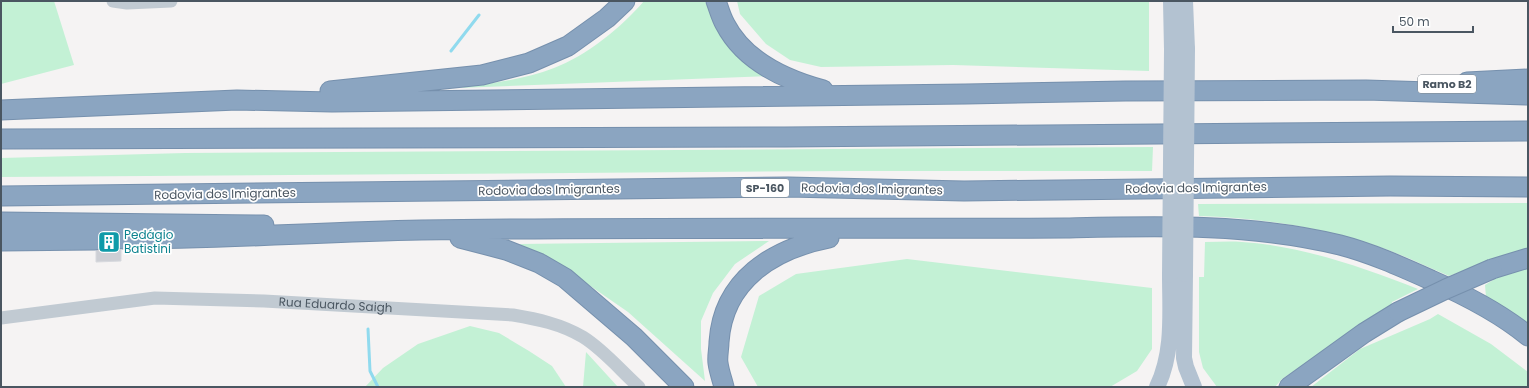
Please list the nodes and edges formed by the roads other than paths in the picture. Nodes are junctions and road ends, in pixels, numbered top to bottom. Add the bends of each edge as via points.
1 (112, 1) edge
2 (171, 1) edge
3 (625, 1) edge
4 (716, 1) edge
5 (1170, 1) edge
6 (1185, 1) edge
7 (1179, 49) junction
8 (1528, 79) edge
9 (1366, 90) junction
10 (844, 95) junction
11 (1528, 95) edge
12 (237, 100) junction
13 (1, 110) edge
14 (1528, 131) edge
15 (1, 139) edge
16 (1528, 187) edge
17 (1, 196) edge
18 (1, 222) edge
19 (871, 229) junction
20 (421, 230) junction
21 (300, 233) junction
22 (122, 239) tunnel mouth
23 (95, 240) tunnel mouth
24 (1, 241) edge
25 (1528, 258) edge
26 (1178, 274) junction
27 (4, 320) edge
28 (1528, 336) edge
29 (639, 387) edge
30 (684, 387) edge
31 (724, 387) edge
32 (1157, 387) edge
33 (1194, 387) edge
34 (1289, 387) edge

1 - 2 street
3 - 12 highway via 608,18 568,46 529,63 482,75
4 - 10 highway via 725,25 742,47 759,62 802,84
5 - 7 main road
6 - 7 main road
7 - 26 main road, bridge
8 - 9 highway, Ramo B2
9 - 10 highway
9 - 11 highway
10 - 12 highway via 332,102
12 - 13 highway
14 - 15 highway via 785,137
16 - 17 highway, Rodovia dos Imigrantes / SP-160 via 964,191 788,187
18 - 21 highway via 291,226
19 - 20 highway
19 - 28 highway via 1155,226 1274,232 1342,246 1411,270 1466,296
19 - 31 highway via 805,242 775,255 747,277 730,299 720,326 718,362
20 - 21 highway
20 - 30 highway via 506,250 539,263 565,278 634,337
21 - 22 highway via 208,239
23 - 24 highway
25 - 34 highway, bridge via 1492,269 1398,312
26 - 32 main road via 1168,351
26 - 33 main road via 1184,358
27 - 29 street, Rua Eduardo Saigh via 155,298 264,301 513,315 539,319 583,337

